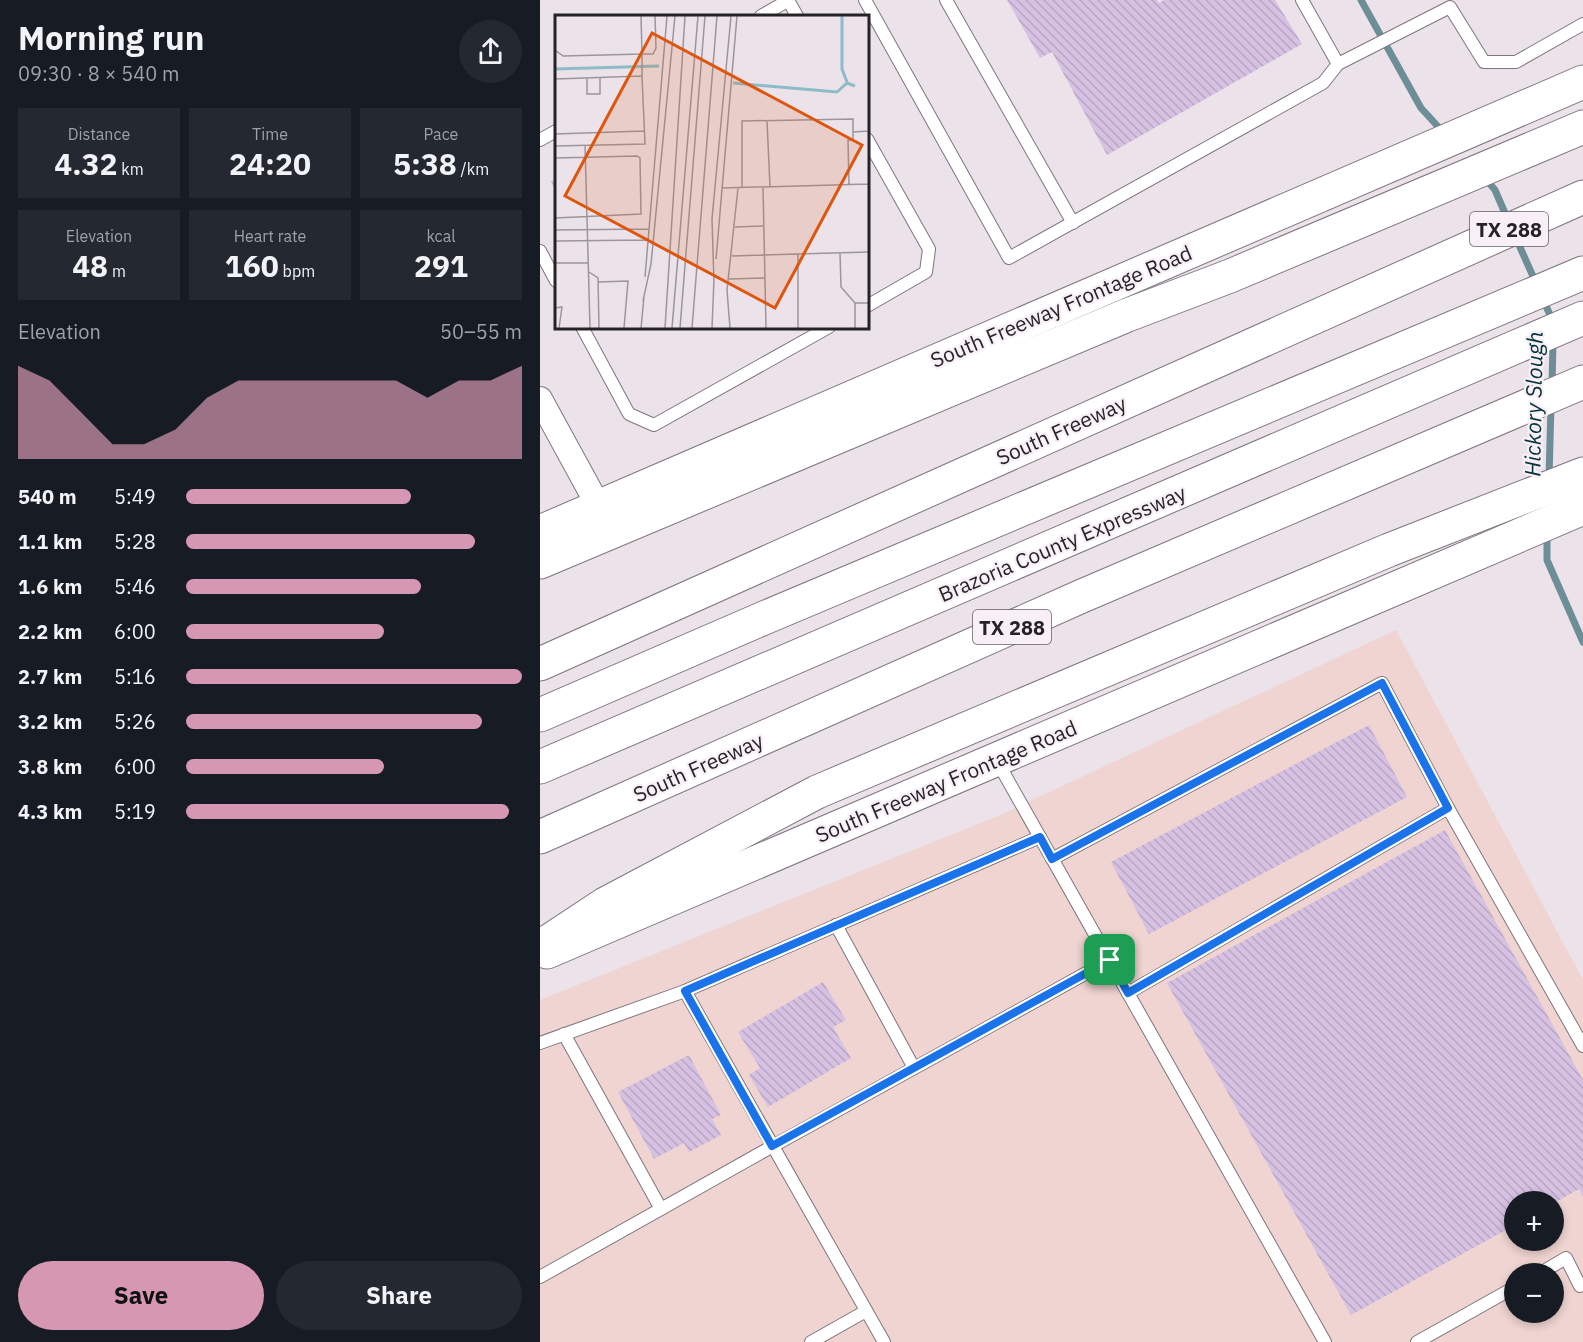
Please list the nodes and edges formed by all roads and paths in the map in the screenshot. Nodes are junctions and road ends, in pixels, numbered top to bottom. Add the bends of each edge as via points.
1 (788, 0) edge
2 (865, 0) edge
3 (946, 0) edge
4 (1302, 0) edge
5 (1462, 0) edge
6 (1448, 3) edge
7 (763, 15) edge
8 (796, 15) edge
9 (1583, 24) edge
10 (1338, 64) junction
11 (1583, 82) edge
12 (1583, 127) edge
13 (555, 132) edge
14 (540, 140) edge
15 (868, 141) edge
16 (1579, 199) edge
17 (1073, 223) junction
18 (540, 251) edge
19 (1583, 273) edge
20 (555, 279) edge
21 (868, 305) edge
22 (1583, 318) edge
23 (583, 328) edge
24 (827, 328) edge
25 (1583, 382) edge
26 (540, 399) edge
27 (1583, 474) edge
28 (599, 507) junction
29 (1583, 508) edge
30 (541, 528) edge
31 (540, 562) edge
32 (540, 664) edge
33 (540, 715) edge
34 (996, 760) junction
35 (540, 767) edge
36 (1448, 808) junction
37 (540, 837) edge
38 (1040, 837) junction
39 (1052, 859) junction
40 (836, 925) junction
41 (540, 946) edge
42 (540, 955) edge
43 (1110, 960) junction
44 (685, 991) junction
45 (1128, 993) junction
46 (564, 1034) junction
47 (540, 1043) edge
48 (1583, 1046) edge
49 (914, 1068) junction
50 (772, 1146) junction
51 (661, 1209) junction
52 (1558, 1263) edge
53 (540, 1277) edge
54 (1583, 1284) edge
55 (1504, 1293) edge
56 (866, 1311) junction
57 (811, 1342) edge
58 (884, 1342) edge
59 (1326, 1342) edge
60 (1417, 1342) edge

1 - 7 lane
1 - 8 lane
2 - 17 lane via 1009,258
3 - 17 lane
4 - 10 lane
5 - 6 lane
6 - 9 lane via 1484,62 1516,62
6 - 10 lane via 1421,22
10 - 17 lane via 1323,83
11 - 28 main road, South Freeway Frontage Road
12 - 31 main road
13 - 14 lane
15 - 21 lane via 929,249 926,272
16 - 32 main road, South Freeway / TX 288
18 - 20 lane
19 - 33 main road
22 - 35 main road, Brazoria County Expressway
23 - 24 lane via 629,414 654,425
25 - 37 main road, South Freeway / TX 288 via 1082,596
26 - 28 street
27 - 41 main road via 1389,550 817,792 605,904
28 - 30 main road, South Freeway Frontage Road
29 - 34 main road, South Freeway Frontage Road
34 - 38 lane
34 - 42 main road, South Freeway Frontage Road
36 - 39 lane via 1382,683
36 - 45 lane
36 - 48 lane
38 - 39 lane
38 - 40 lane
39 - 43 lane
40 - 44 lane
40 - 49 lane
43 - 45 lane
43 - 49 lane
44 - 46 lane
44 - 50 lane
45 - 59 lane
46 - 47 lane
46 - 51 lane
49 - 50 lane
50 - 51 lane
50 - 56 lane
51 - 53 lane
52 - 54 lane via 1566,1258 1580,1286
55 - 60 lane
56 - 57 lane
56 - 58 lane

